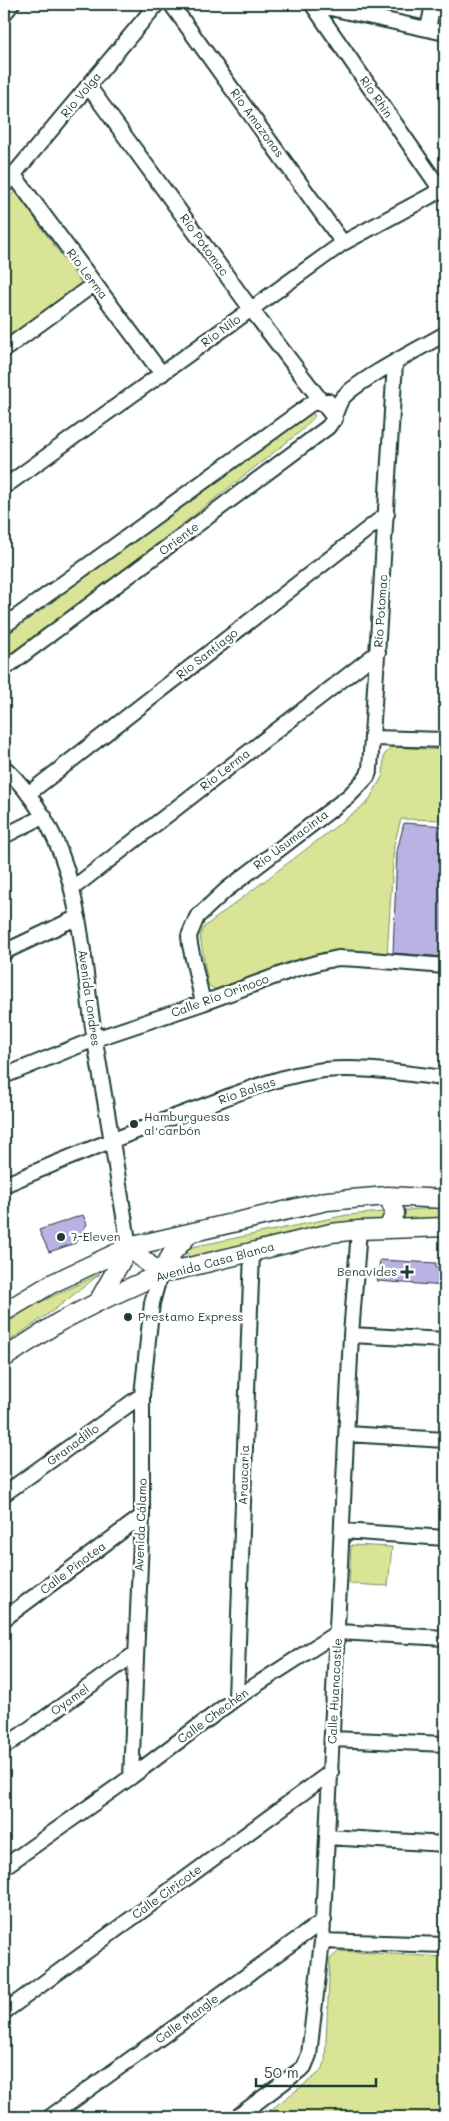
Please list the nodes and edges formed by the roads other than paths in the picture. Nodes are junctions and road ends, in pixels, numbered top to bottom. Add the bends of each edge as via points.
1 (12, 4) edge
2 (157, 4) edge
3 (171, 4) edge
4 (312, 4) edge
5 (433, 4) edge
6 (4, 14) edge
7 (428, 29) junction
8 (445, 33) edge
9 (89, 87) junction
10 (13, 174) junction
11 (4, 186) edge
12 (443, 189) edge
13 (344, 243) junction
14 (94, 284) junction
15 (252, 309) junction
16 (445, 334) edge
17 (4, 350) edge
18 (395, 363) junction
19 (162, 374) junction
20 (342, 400) junction
21 (322, 402) junction
22 (335, 419) junction
23 (4, 486) edge
24 (387, 514) junction
25 (4, 626) edge
26 (378, 652) junction
27 (4, 669) edge
28 (373, 738) junction
29 (445, 740) edge
30 (4, 767) edge
31 (28, 794) junction
32 (44, 816) junction
33 (4, 836) edge
34 (73, 888) junction
35 (78, 916) junction
36 (4, 952) edge
37 (445, 966) edge
38 (203, 1003) junction
39 (95, 1039) junction
40 (4, 1076) edge
41 (445, 1078) edge
42 (112, 1139) junction
43 (4, 1185) edge
44 (388, 1196) junction
45 (445, 1199) edge
46 (445, 1227) edge
47 (388, 1228) junction
48 (359, 1230) junction
49 (190, 1232) junction
50 (129, 1247) junction
51 (252, 1252) junction
52 (160, 1274) junction
53 (98, 1302) junction
54 (4, 1312) edge
55 (352, 1335) junction
56 (445, 1340) edge
57 (4, 1358) edge
58 (142, 1395) junction
59 (347, 1434) junction
60 (445, 1440) edge
61 (4, 1494) edge
62 (142, 1516) junction
63 (343, 1531) junction
64 (445, 1538) edge
65 (4, 1619) edge
66 (338, 1632) junction
67 (445, 1638) edge
68 (136, 1653) junction
69 (236, 1698) junction
70 (332, 1739) junction
71 (445, 1744) edge
72 (4, 1747) edge
73 (330, 1772) junction
74 (131, 1777) junction
75 (327, 1837) junction
76 (445, 1844) edge
77 (4, 1867) edge
78 (324, 1920) junction
79 (322, 1941) junction
80 (445, 1945) edge
81 (4, 2012) edge
82 (50, 2117) edge
83 (238, 2117) edge

1 - 6 street
2 - 9 street, Río Volga
3 - 13 street, Río Amazonas
4 - 7 street
4 - 12 street, Río Rhin
5 - 7 street
7 - 8 street
9 - 10 street, Río Volga
9 - 15 street, Río Potomac
10 - 11 street, Río Volga
10 - 14 street, Río Lerma
12 - 13 street, Río Nilo
13 - 15 street, Río Nilo
14 - 17 street
14 - 19 street, Río Lerma
15 - 19 street, Río Nilo
15 - 21 street, Río Potomac
16 - 18 street
18 - 20 street via 369,378
18 - 24 street, Río Potomac
19 - 23 street, Río Nilo
20 - 21 street
20 - 22 street, Oriente
21 - 22 street, Río Potomac
21 - 25 street via 312,403
22 - 27 street, Oriente via 328,428
24 - 26 street, Río Potomac
24 - 31 street, Río Santiago
26 - 28 street, Río Potomac
26 - 34 street, Río Lerma
28 - 29 street
28 - 38 street, Río Usumacinta via 370,769 359,787 206,906 197,917 190,945
30 - 31 street, Avenida Londres
31 - 32 street, Avenida Londres
32 - 33 street
32 - 34 street, Avenida Londres via 60,849
34 - 35 street, Avenida Londres
35 - 36 street
35 - 39 street, Avenida Londres
37 - 38 street, Calle Río Orinoco via 330,959
38 - 39 street, Calle Río Orinoco
39 - 40 street, Calle Río Orinoco
39 - 42 street, Avenida Londres
41 - 42 street, Río Balsas via 361,1070 299,1074
42 - 43 street, Río Balsas
42 - 50 street, Avenida Londres
44 - 45 street
44 - 47 street via 394,1213
44 - 49 street via 327,1201
46 - 47 street, Avenida Casa Blanca
47 - 48 street, Avenida Casa Blanca
48 - 51 street, Avenida Casa Blanca via 330,1233
48 - 55 street, Calle Huanacastle
49 - 50 street
49 - 52 street
50 - 52 street
50 - 53 street
50 - 54 street via 51,1284
51 - 52 street, Avenida Casa Blanca
51 - 69 street, Araucaria
52 - 53 street, Avenida Casa Blanca
52 - 58 street, Avenida Cálamo via 152,1303
53 - 57 street, Avenida Casa Blanca via 59,1322
55 - 56 street
55 - 59 street, Calle Huanacastle
58 - 61 street, Granadillo
58 - 62 street, Avenida Cálamo
59 - 60 street
59 - 63 street, Calle Huanacastle
62 - 65 street, Calle Pinotea
62 - 68 street, Avenida Cálamo
63 - 64 street
63 - 66 street, Calle Huanacastle
66 - 67 street
66 - 69 street, Calle Chechén
66 - 70 street, Calle Huanacastle
68 - 72 street, Oyamel
68 - 74 street, Avenida Cálamo
69 - 74 street, Calle Chechén
70 - 71 street
70 - 73 street, Calle Huanacastle
73 - 75 street, Calle Huanacastle
73 - 81 street, Calle Ciricote
74 - 77 street, Calle Chechén
75 - 76 street
75 - 78 street, Calle Huanacastle
78 - 79 street, Calle Huanacastle
78 - 82 street, Calle Mangle
79 - 80 street
79 - 83 street, Calle Huanacastle via 306,2063

